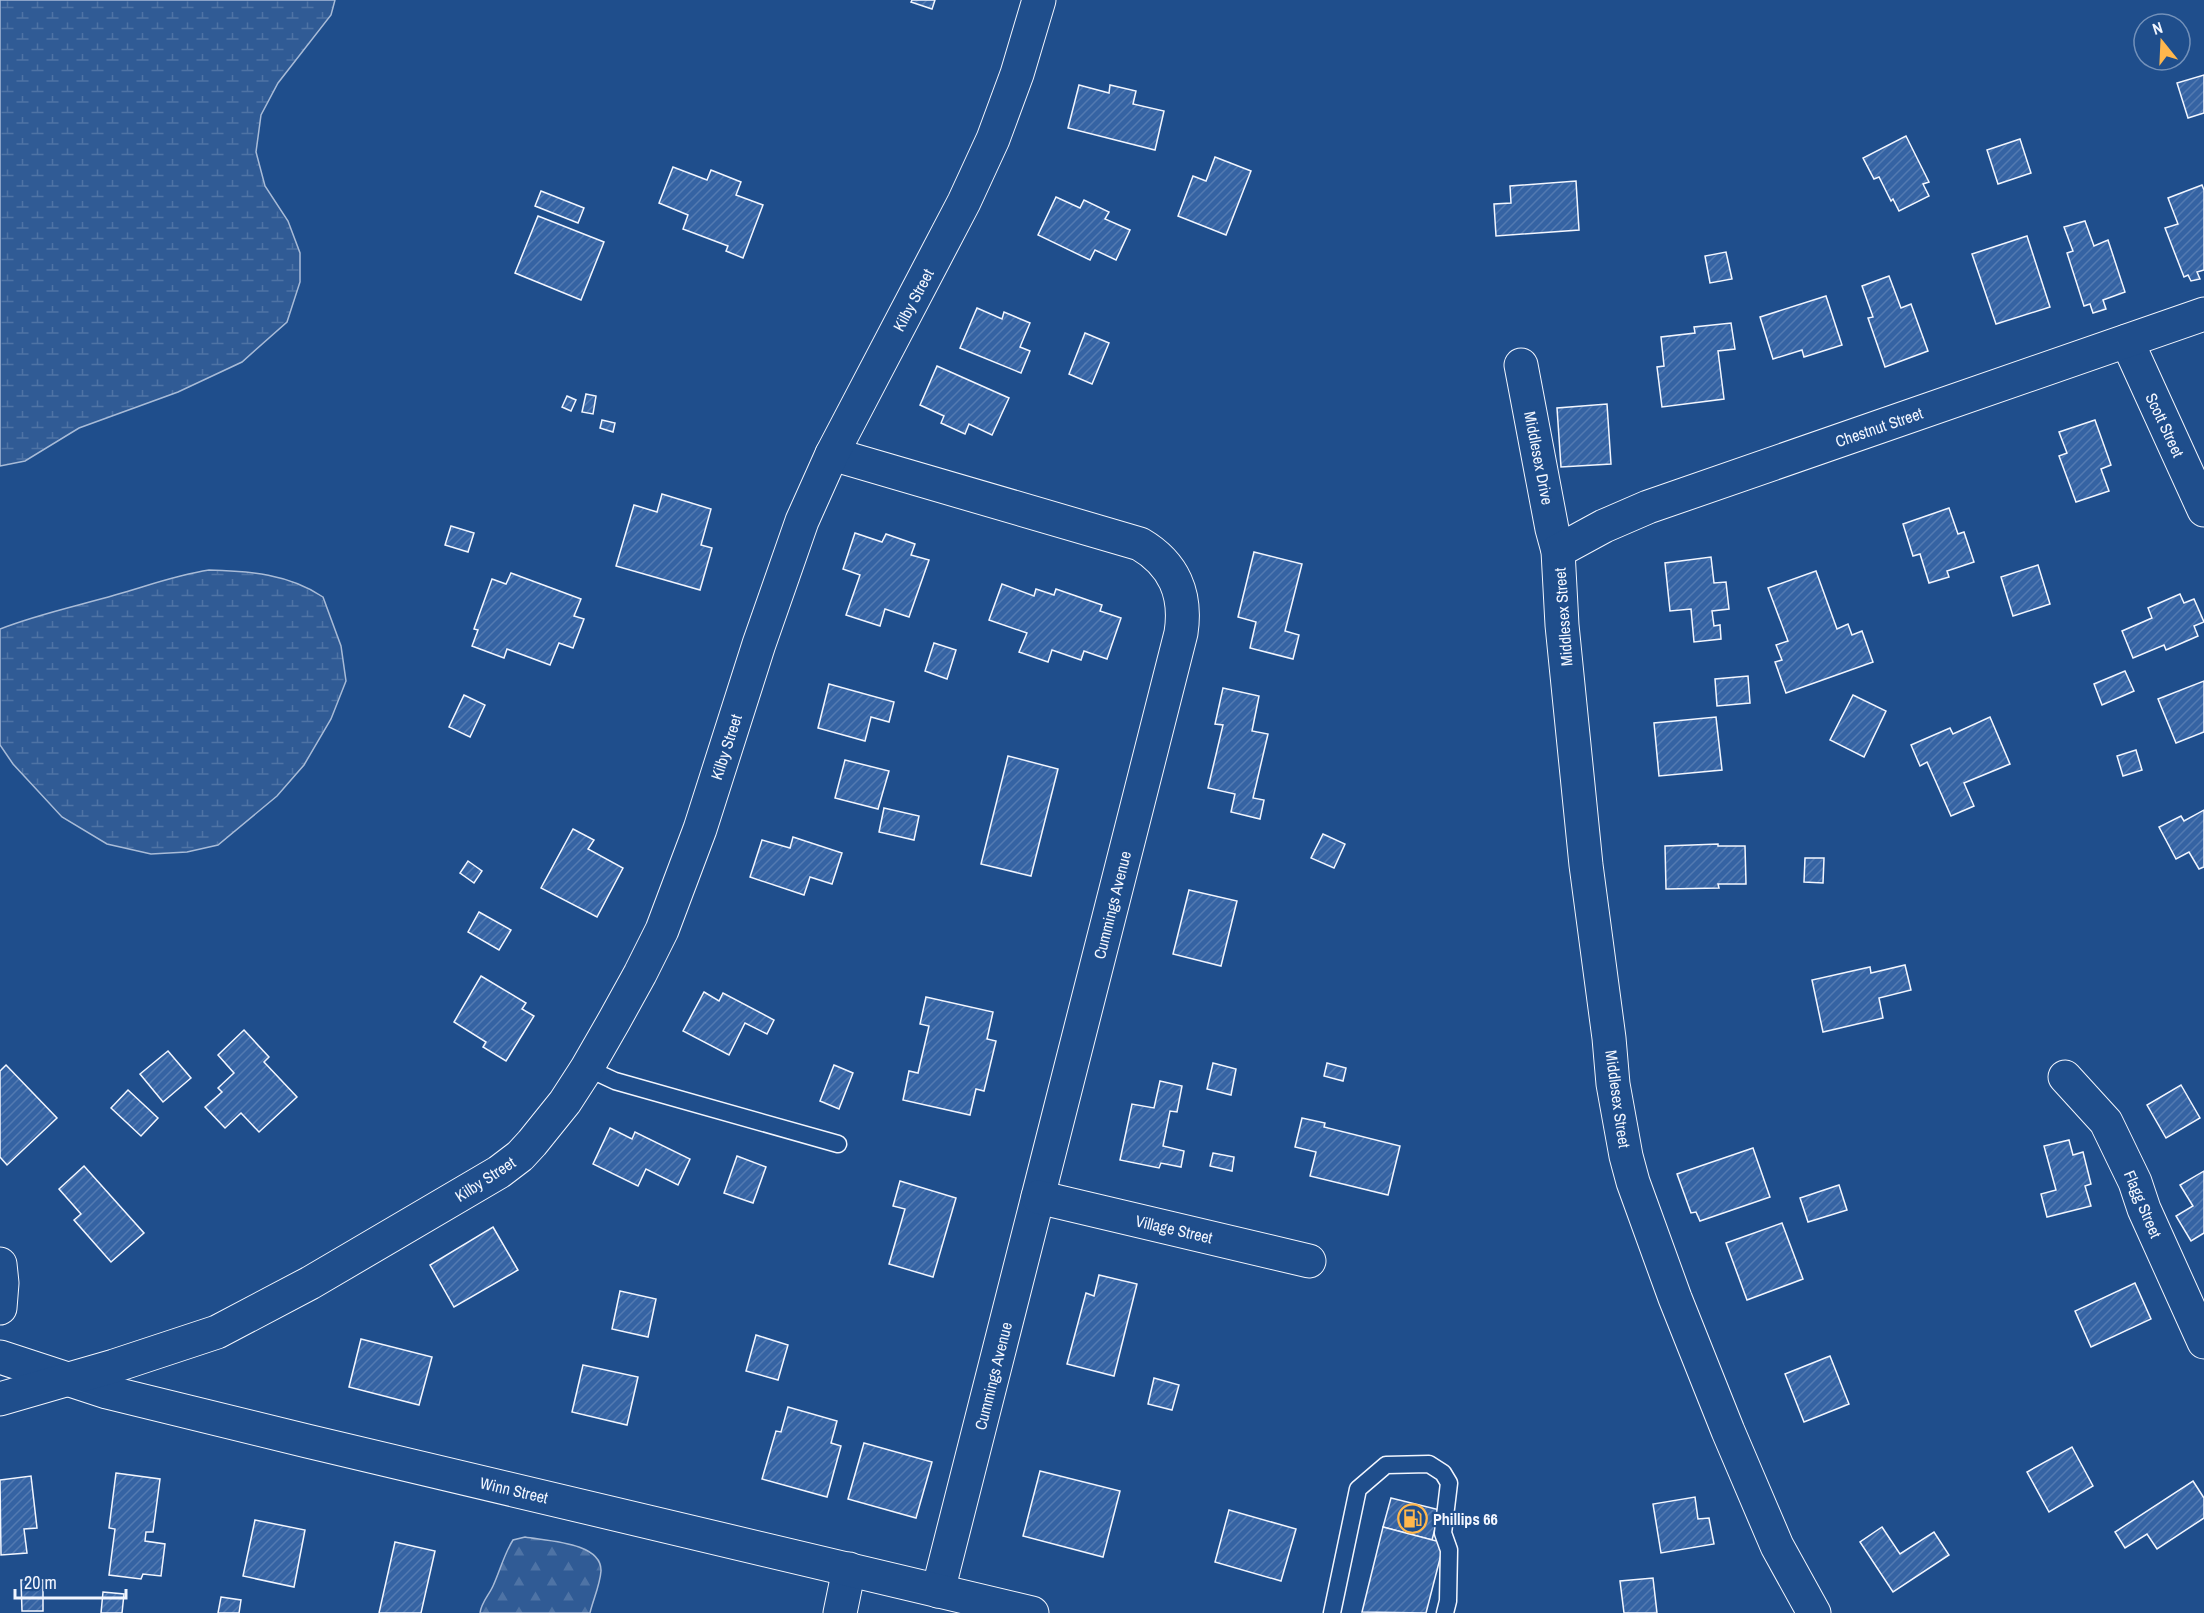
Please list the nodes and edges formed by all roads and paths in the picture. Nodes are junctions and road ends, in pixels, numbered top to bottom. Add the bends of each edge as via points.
1 (1039, 0) edge
2 (2204, 314) edge
3 (2127, 341) junction
4 (1521, 365) dead end
5 (832, 454) junction
6 (2204, 510) edge
7 (1558, 550) junction
8 (587, 1068) junction
9 (2065, 1077) dead end
10 (838, 1144) dead end
11 (1038, 1197) junction
12 (1309, 1261) dead end
13 (0, 1264) edge
14 (0, 1308) edge
15 (2204, 1342) edge
16 (0, 1357) edge
17 (67, 1379) junction
18 (0, 1399) edge
19 (849, 1569) junction
20 (938, 1591) junction
21 (840, 1613) edge
22 (1032, 1613) edge
23 (1332, 1613) edge
24 (1445, 1613) edge
25 (1814, 1613) edge

1 - 5 street, Kilby Street via 993,139
2 - 3 street, Chestnut Street
3 - 6 street, Scott Street
3 - 7 street, Chestnut Street via 1648,507
4 - 7 street, Middlesex Drive
5 - 8 street, Kilby Street via 780,580 679,888 640,974
5 - 11 street, Cummings Avenue via 1128,539 1162,560 1181,593 1182,633
7 - 25 street, Middlesex Street via 1586,865 1614,1093 1626,1156 1719,1410 1777,1546
8 - 10 lane via 615,1081
8 - 17 street, Kilby Street via 532,1143 499,1172 310,1283 217,1332
9 - 15 street, Flagg Street via 2106,1122
11 - 12 street, Village Street
11 - 20 street, Cummings Avenue
13 - 14 street
16 - 17 street, Winn Street
17 - 18 street, Kilby Street
17 - 19 street, Winn Street via 307,1441
19 - 20 street, Winn Street
19 - 21 street
20 - 22 street, Winn Street
23 - 24 lane via 1358,1489 1386,1465 1418,1464 1429,1464 1443,1473 1449,1483 1443,1533 1449,1550

